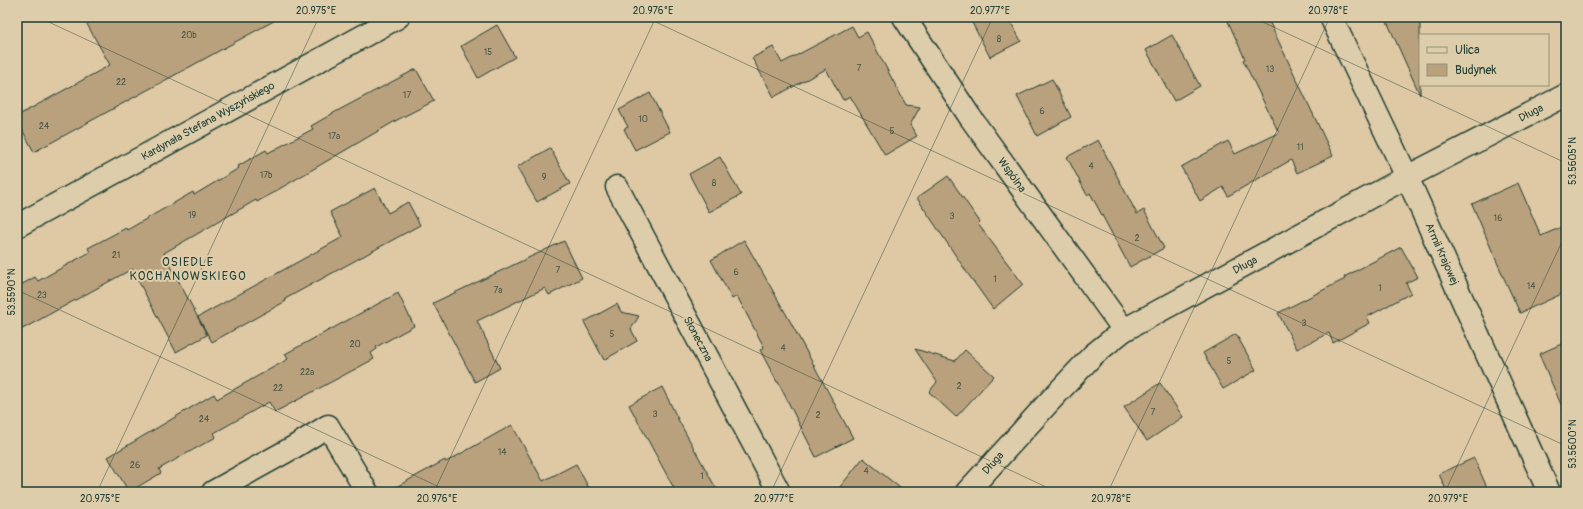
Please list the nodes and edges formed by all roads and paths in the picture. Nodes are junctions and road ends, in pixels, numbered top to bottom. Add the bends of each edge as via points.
1 (398, 17) edge
2 (904, 17) edge
3 (1332, 17) edge
4 (1566, 95) edge
5 (1407, 178) junction
6 (617, 186) dead end
7 (17, 226) edge
8 (1124, 330) junction
9 (213, 492) edge
10 (367, 492) edge
11 (779, 492) edge
12 (967, 492) edge
13 (1549, 492) edge

1 - 7 street, Kardynała Stefana Wyszyńskiego
2 - 8 street, Wspólna via 970,117
3 - 5 street, Armii Krajowej
4 - 5 street, Długa
5 - 8 street, Długa
5 - 13 street, Armii Krajowej
6 - 11 street, Słoneczna
8 - 12 street, Długa via 1093,355
9 - 10 street via 328,426

